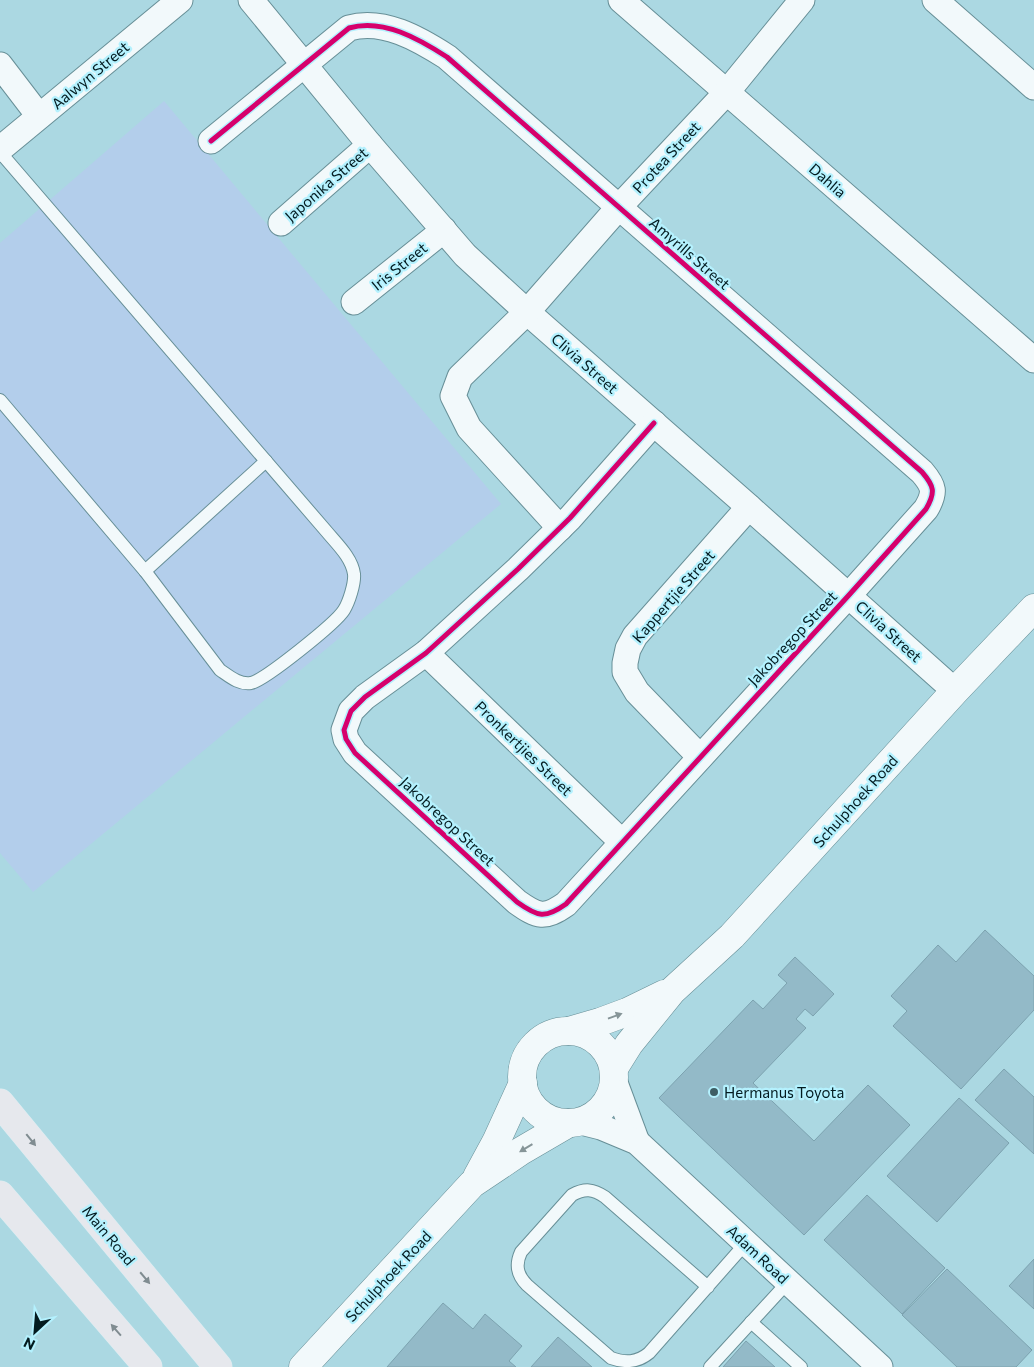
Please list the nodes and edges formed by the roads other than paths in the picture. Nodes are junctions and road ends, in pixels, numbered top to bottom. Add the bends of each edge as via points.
1 (180, 0) edge
2 (251, 0) edge
3 (621, 0) edge
4 (802, 0) edge
5 (935, 0) edge
6 (304, 64) junction
7 (0, 66) edge
8 (1034, 86) edge
9 (727, 92) junction
10 (39, 116) junction
11 (211, 141) dead end
12 (370, 145) junction
13 (0, 151) edge
14 (618, 207) junction
15 (281, 223) dead end
16 (444, 230) junction
17 (354, 302) dead end
18 (527, 312) junction
19 (1034, 360) edge
20 (0, 400) edge
21 (654, 423) junction
22 (266, 461) junction
23 (749, 507) junction
24 (560, 528) junction
25 (145, 571) junction
26 (849, 595) junction
27 (1034, 608) edge
28 (426, 654) junction
29 (955, 691) junction
30 (700, 757) junction
31 (622, 842) junction
32 (672, 991) junction
33 (569, 1031) junction
34 (614, 1074) junction
35 (523, 1083) junction
36 (0, 1103) edge
37 (575, 1123) junction
38 (637, 1142) junction
39 (472, 1184) junction
40 (0, 1195) edge
41 (746, 1243) junction
42 (788, 1282) junction
43 (708, 1287) junction
44 (751, 1322) junction
45 (148, 1367) edge
46 (218, 1367) edge
47 (303, 1367) edge
48 (710, 1367) edge
49 (801, 1367) edge
50 (880, 1367) edge

1 - 10 street, Aalwyn Street
2 - 6 street, Clivia Street
3 - 9 street, Dahlia
4 - 9 street, Protea Street
5 - 8 street
6 - 11 street, Amyrills Street
6 - 12 street, Clivia Street
6 - 14 street, Amyrills Street via 349,28 358,25 395,31 423,41 447,57
7 - 10 street
9 - 14 street, Protea Street
9 - 19 street, Dahlia
10 - 13 street, Aalwyn Street
12 - 15 street, Japonika Street
12 - 16 street, Clivia Street
13 - 22 lane
14 - 18 street, Protea Street
14 - 26 street, Amyrills Street via 930,482 933,492 926,509
16 - 17 street, Iris Street
16 - 18 street, Clivia Street via 465,255
18 - 21 street, Clivia Street
18 - 24 street, Protea Street via 460,377 453,396 469,428
20 - 25 lane
21 - 23 street, Clivia Street
21 - 24 street, Jakobregop Street
22 - 25 lane
22 - 25 lane via 350,561 354,574 352,589 344,610 330,626 266,676 251,683 240,682 220,670
23 - 26 street, Clivia Street
23 - 30 street, Kappertjie Street via 635,636 625,663 625,672 637,692
24 - 28 street, Jakobregop Street
26 - 29 street, Clivia Street
26 - 30 street, Jakobregop Street
27 - 29 street, Schulphoek Road
28 - 31 street, Pronkertjies Street
28 - 31 street, Jakobregop Street via 365,697 351,711 344,730 355,753 517,902 537,914 546,915 566,904
29 - 32 street, Schulphoek Road via 732,936
30 - 31 street, Jakobregop Street
33 -> 32 street, Schulphoek Road via 627,1012
32 - 34 street, Schulphoek Road via 629,1044
33 - 34 street via 584,1034 598,1042 608,1054
33 - 35 street via 544,1038 534,1047 522,1070
34 - 37 street via 612,1094 604,1106 594,1116
34 - 38 street, Adam Road
35 - 37 street via 533,1108 543,1116 555,1122
35 - 39 street, Schulphoek Road
36 -> 46 main road, Main Road
37 - 38 street, Adam Road via 601,1127
37 -> 39 street, Schulphoek Road via 521,1151
38 - 41 street, Adam Road
39 - 47 street, Schulphoek Road
45 -> 40 main road
41 - 42 street, Adam Road
41 - 43 lane
42 - 44 lane
42 - 50 street, Adam Road
43 - 43 lane via 605,1197 588,1190 572,1195 521,1252 517,1264 526,1285 611,1358 620,1361 638,1361 649,1353
44 - 48 lane
44 - 49 lane

